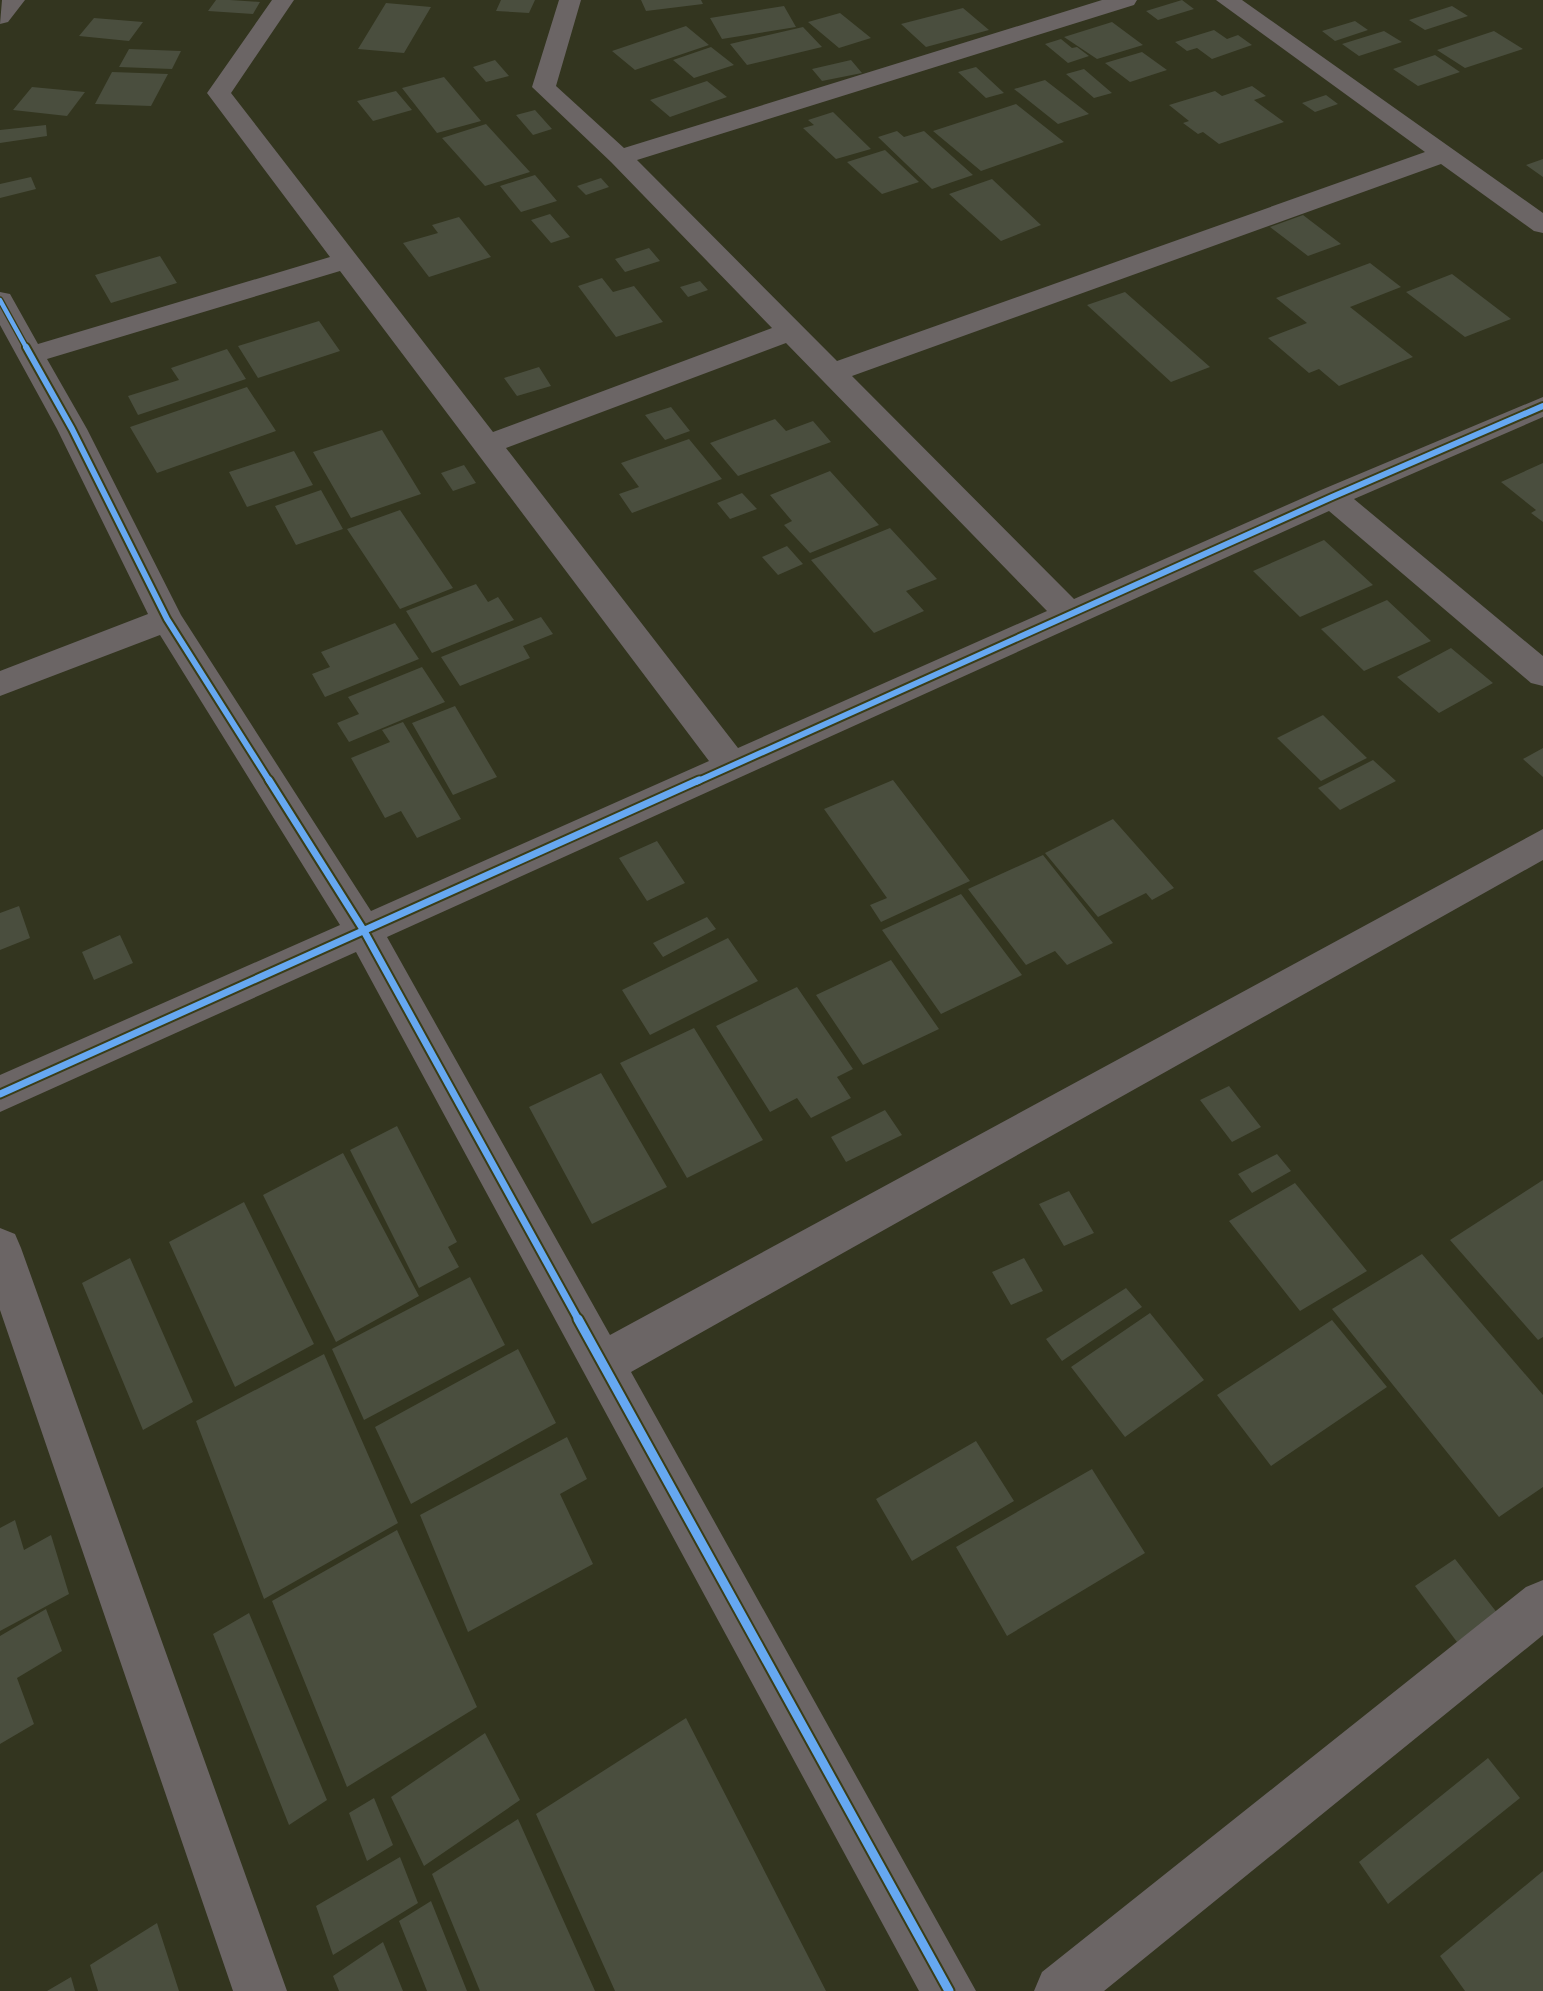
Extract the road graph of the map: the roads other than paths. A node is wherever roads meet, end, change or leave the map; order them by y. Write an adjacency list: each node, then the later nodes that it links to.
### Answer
1 (15, 0): 6 (street)
2 (283, 0): 10 (street)
3 (570, 0): 8 (street)
4 (1126, 0): 8 (street)
5 (1227, 0): 7 (street)
6 (0, 17)
7 (1444, 153): 9 (street); 14 (street)
8 (620, 157): 12 (street)
9 (1543, 225)
10 (347, 260): 13 (street); 16 (street)
11 (0, 300): 13 (street)
12 (791, 331): 14 (street); 16 (street)
13 (31, 355): 19 (street)
14 (833, 373): 18 (street)
15 (1543, 407): 17 (street)
16 (489, 444): 22 (street)
17 (1332, 497): 18 (street); 20 (street)
18 (1069, 614): 22 (street)
19 (167, 619): 21 (street); 24 (street)
20 (1543, 674)
21 (0, 684)
22 (732, 766): 24 (street)
23 (1543, 843): 27 (street)
24 (364, 931): 25 (street); 27 (street)
25 (0, 1094)
26 (0, 1248): 29 (street)
27 (605, 1362): 30 (street)
28 (1543, 1604): 31 (street)
29 (260, 1991)
30 (949, 1991)
31 (1061, 1991)

